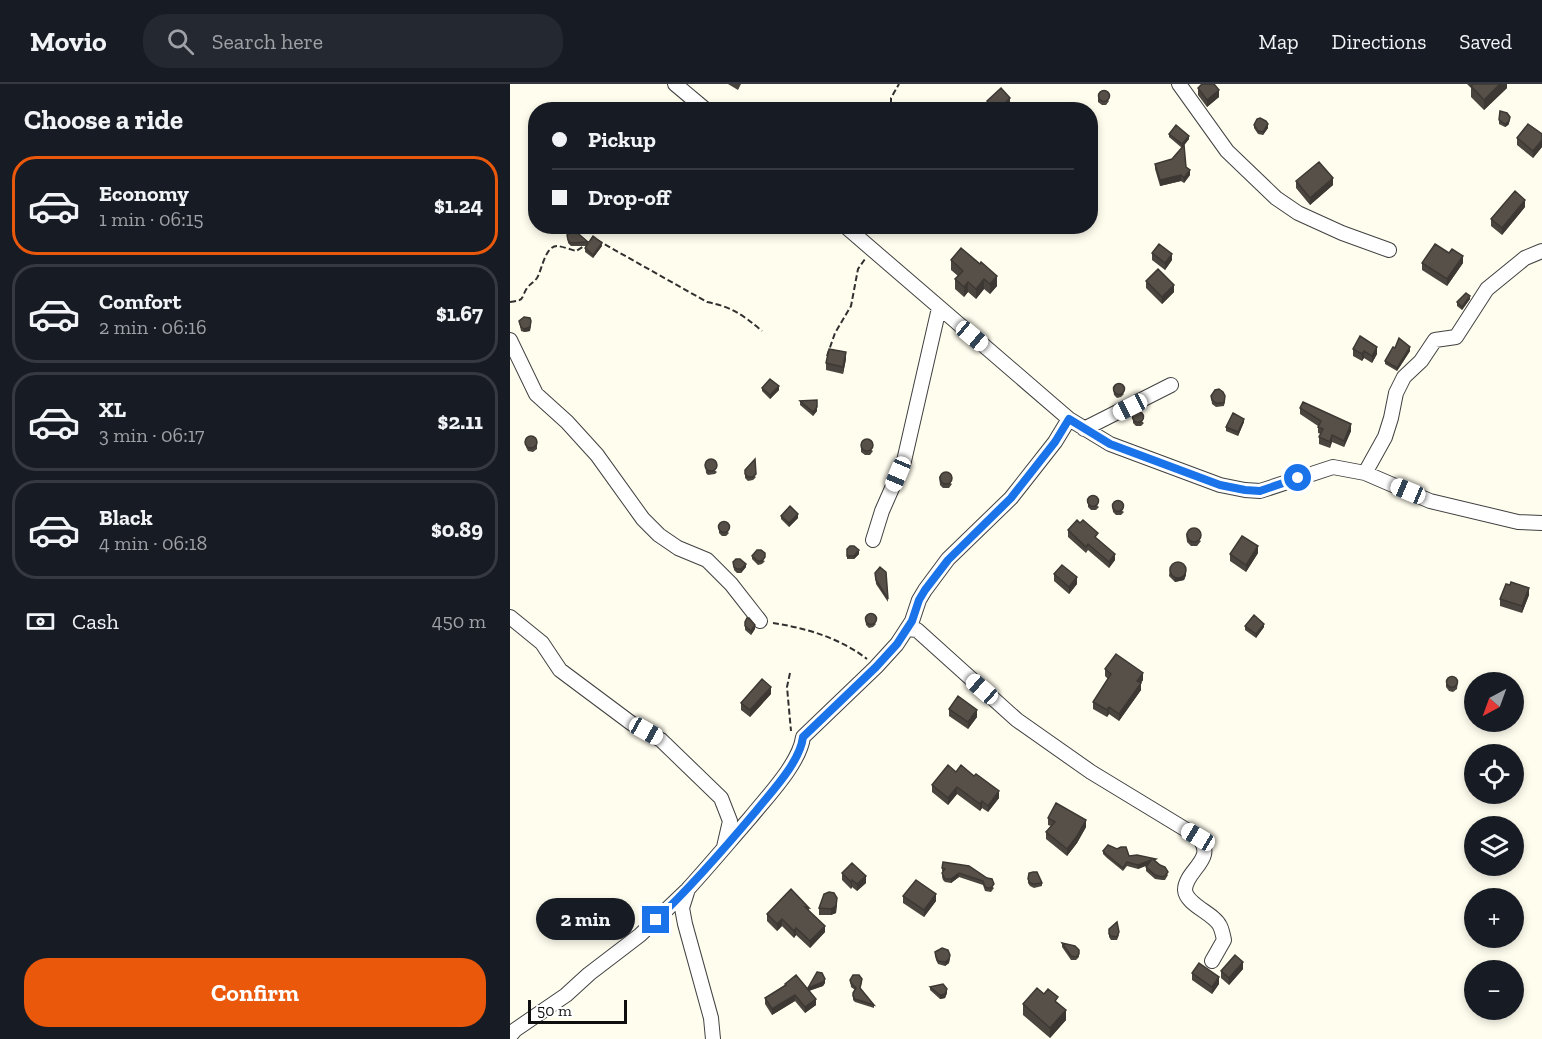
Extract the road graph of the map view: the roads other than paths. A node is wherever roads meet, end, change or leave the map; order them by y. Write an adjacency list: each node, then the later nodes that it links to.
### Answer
1 (675, 84): 3 (street)
2 (1179, 84): 5 (street)
3 (696, 102)
4 (854, 234): 7 (street)
5 (1389, 250)
6 (1542, 252): 12 (street)
7 (939, 308): 10 (street); 14 (street)
8 (510, 340): 16 (street)
9 (1171, 385): 11 (street)
10 (1069, 419): 11 (street); 17 (street)
11 (1084, 429): 12 (street)
12 (1365, 473): 13 (street)
13 (1542, 523)
14 (873, 540)
15 (510, 617): 18 (street)
16 (760, 621)
17 (907, 629): 18 (street); 20 (street)
18 (724, 849): 19 (street)
19 (688, 889): 21 (street); 22 (street)
20 (1212, 961)
21 (510, 1036)
22 (713, 1039)

